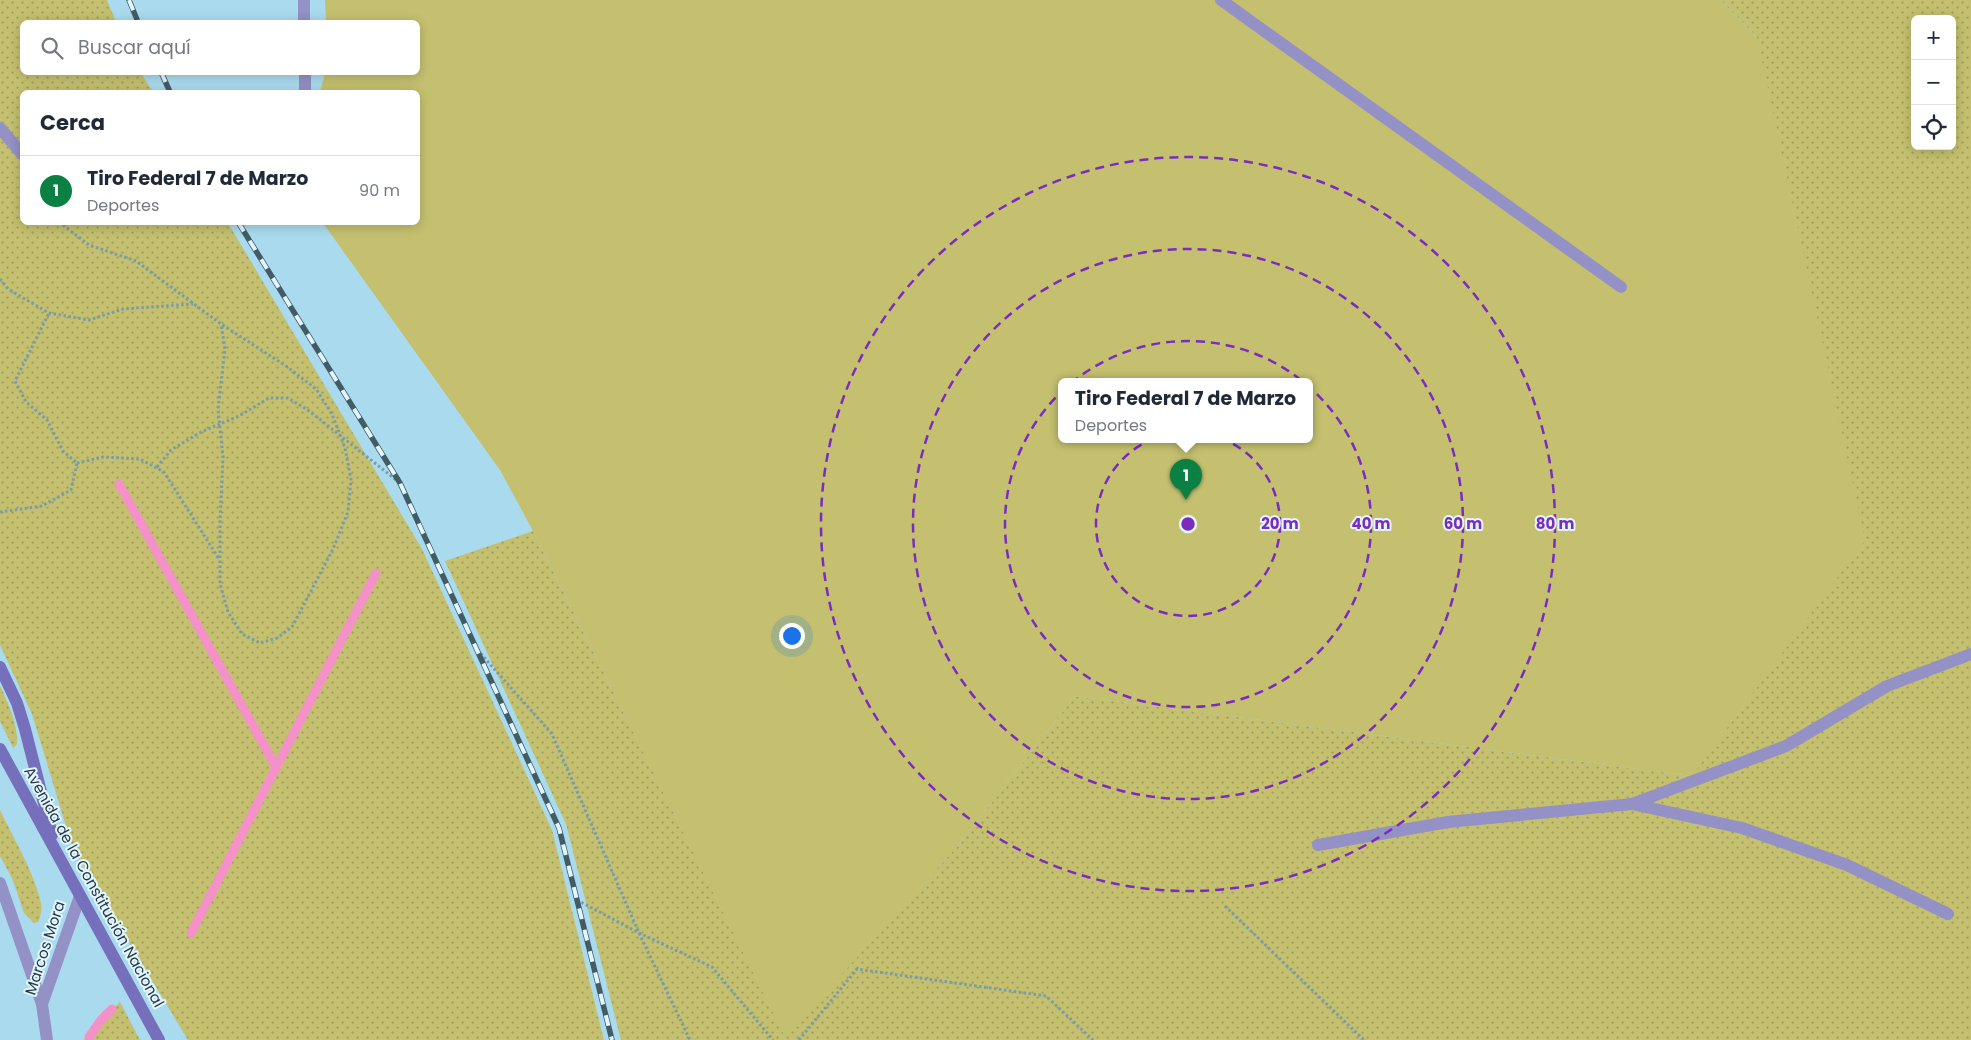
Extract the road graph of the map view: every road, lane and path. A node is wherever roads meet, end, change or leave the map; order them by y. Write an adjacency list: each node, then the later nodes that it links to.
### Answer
1 (304, 0): 3 (street)
2 (1221, 0): 10 (street)
3 (304, 20)
4 (305, 75): 5 (street)
5 (306, 90)
6 (0, 128): 7 (street)
7 (20, 152)
8 (63, 225): 11 (path)
9 (0, 279): 12 (path)
10 (1621, 287)
11 (194, 304): 12 (path); 13 (path)
12 (49, 313): 16 (path)
13 (221, 324): 14 (path); 15 (path)
14 (219, 423): 15 (path); 17 (path); 20 (path)
15 (341, 437): 18 (path); 20 (path)
16 (77, 463): 17 (path); 19 (path)
17 (156, 468): 20 (path)
18 (400, 483)
19 (0, 512)
20 (220, 560)
21 (474, 646): 33 (path)
22 (1971, 654): 25 (street)
23 (0, 667): 27 (main road)
24 (0, 749): 27 (main road, Avenida de la Constitución Nacional)
25 (1632, 804): 26 (street); 32 (street)
26 (1318, 845)
27 (56, 852): 29 (main road, Avenida de la Constitución Nacional)
28 (0, 883): 34 (street)
29 (80, 896): 34 (street, Marcos Mora); 36 (main road, Avenida de la Constitución Nacional)
30 (577, 900): 33 (path)
31 (1225, 906): 41 (path)
32 (1948, 914)
33 (639, 933): 37 (path); 38 (path)
34 (42, 1004): 35 (street, Marcos Mora)
35 (47, 1040)
36 (159, 1040)
37 (690, 1040)
38 (773, 1040)
39 (799, 1040): 40 (path)
40 (1093, 1040)
41 (1364, 1040)

